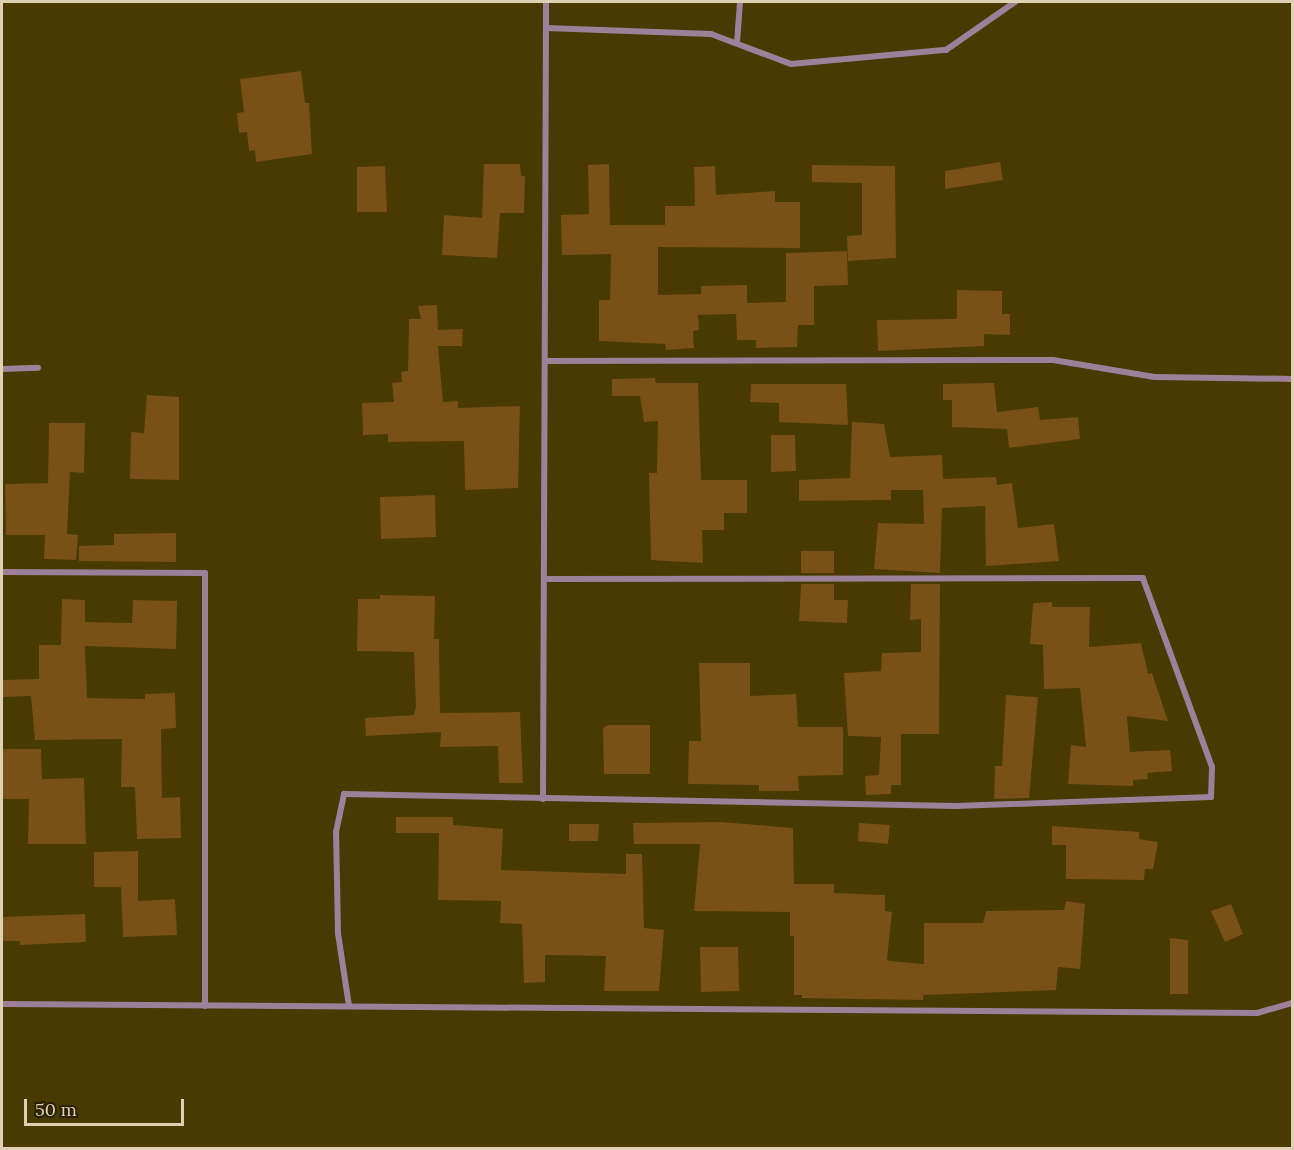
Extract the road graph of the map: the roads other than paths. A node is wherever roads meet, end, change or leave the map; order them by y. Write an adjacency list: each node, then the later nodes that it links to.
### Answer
1 (546, 2): 4 (street)
2 (740, 2): 5 (street)
3 (1016, 2): 5 (street)
4 (546, 28): 5 (street); 6 (street)
5 (737, 43)
6 (545, 362): 9 (street); 11 (street)
7 (38, 368): 8 (street)
8 (2, 369)
9 (1293, 379)
10 (2, 572): 15 (street)
11 (545, 579): 12 (street); 12 (street)
12 (543, 799): 16 (street)
13 (1293, 1002): 16 (street)
14 (2, 1005): 15 (street)
15 (205, 1006): 16 (street)
16 (349, 1006)

